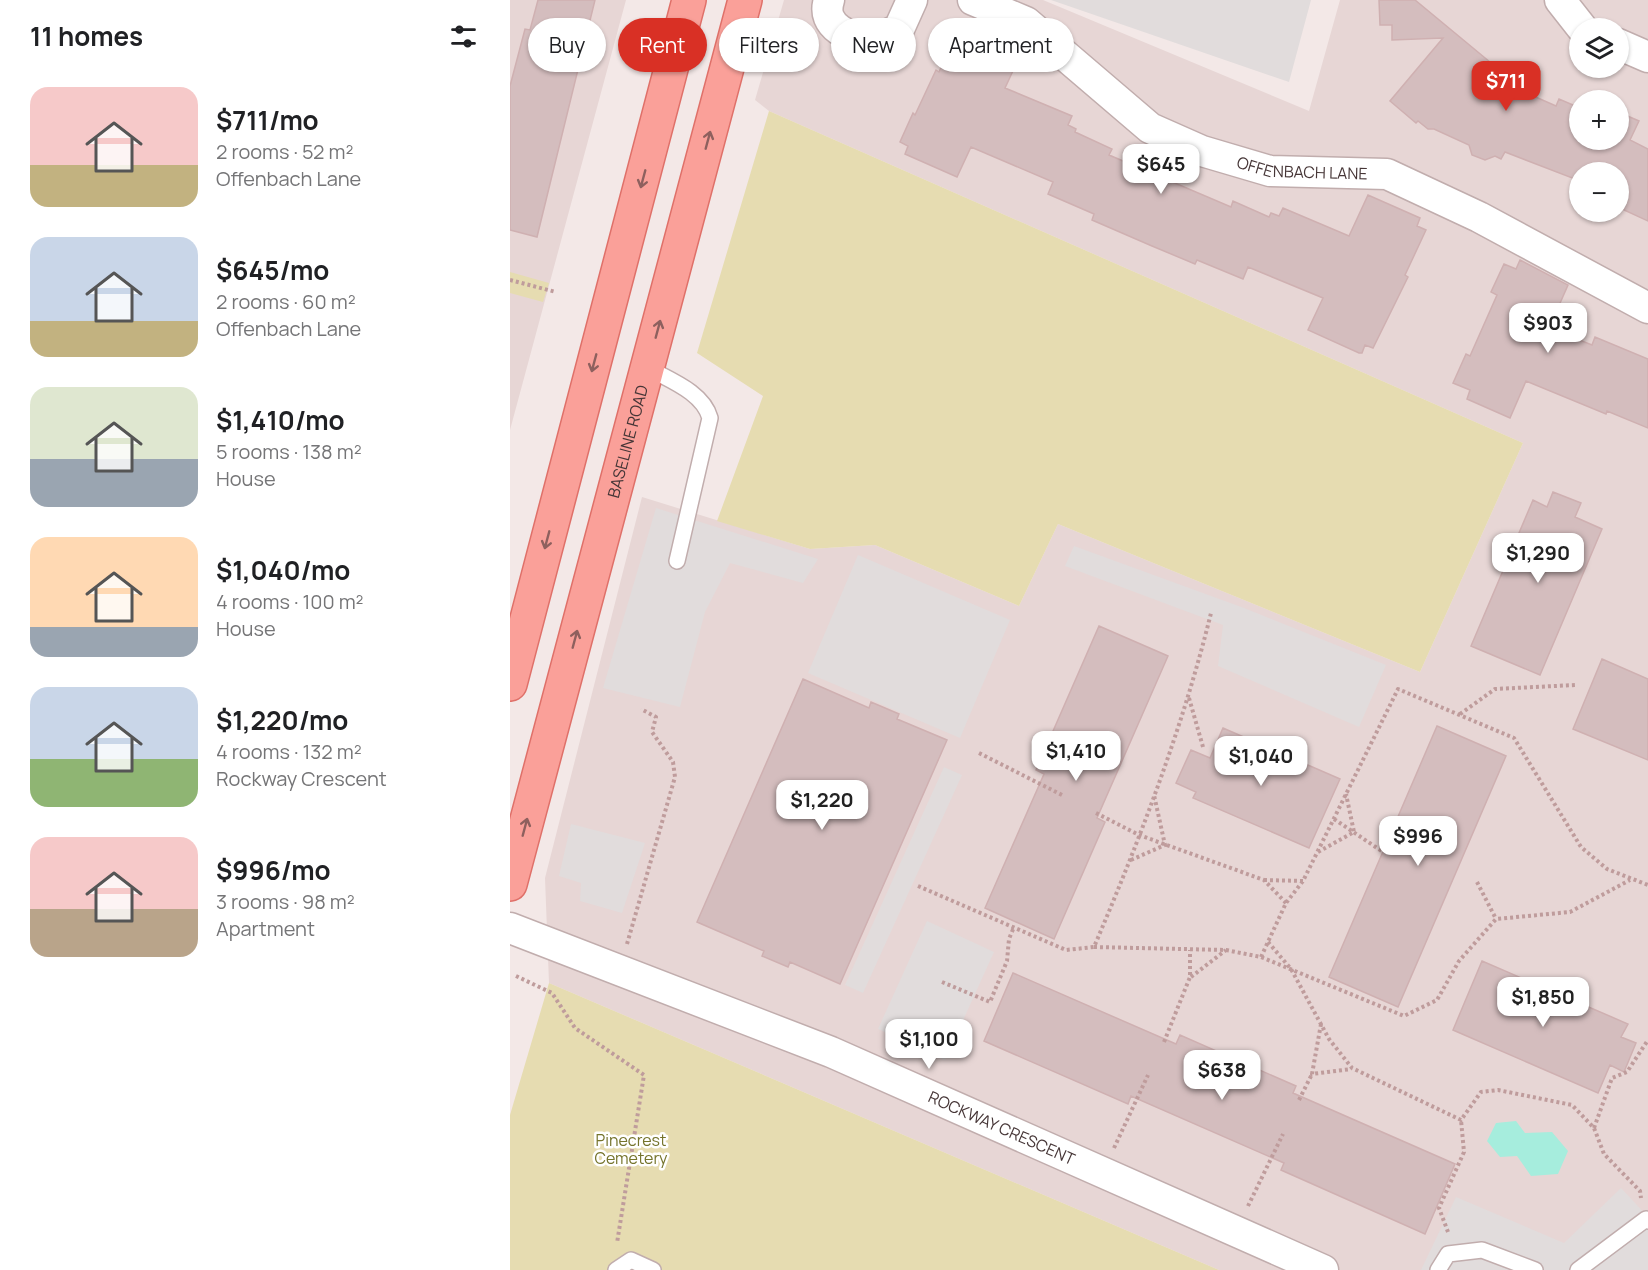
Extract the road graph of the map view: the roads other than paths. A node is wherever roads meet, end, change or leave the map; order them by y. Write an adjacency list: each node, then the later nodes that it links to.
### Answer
1 (689, 0): 13 (main road, one-way to 13)
2 (745, 0): 11 (main road, BASELINE ROAD, one-way to 2)
3 (829, 0): 4 (street)
4 (912, 0)
5 (973, 0): 10 (street, OFFENBACH LANE)
6 (1560, 0): 7 (street)
7 (1574, 18)
8 (1629, 49): 9 (street)
9 (1648, 57)
10 (1648, 308)
11 (648, 368): 12 (lane); 14 (main road, BASELINE ROAD, one-way to 11)
12 (677, 561)
13 (511, 679)
14 (510, 884)
15 (510, 928): 19 (street, ROCKWAY CRESCENT)
16 (1647, 1220): 22 (lane)
17 (616, 1270): 18 (lane)
18 (653, 1270)
19 (1323, 1270)
20 (1438, 1270): 21 (lane)
21 (1535, 1270)
22 (1578, 1270)

